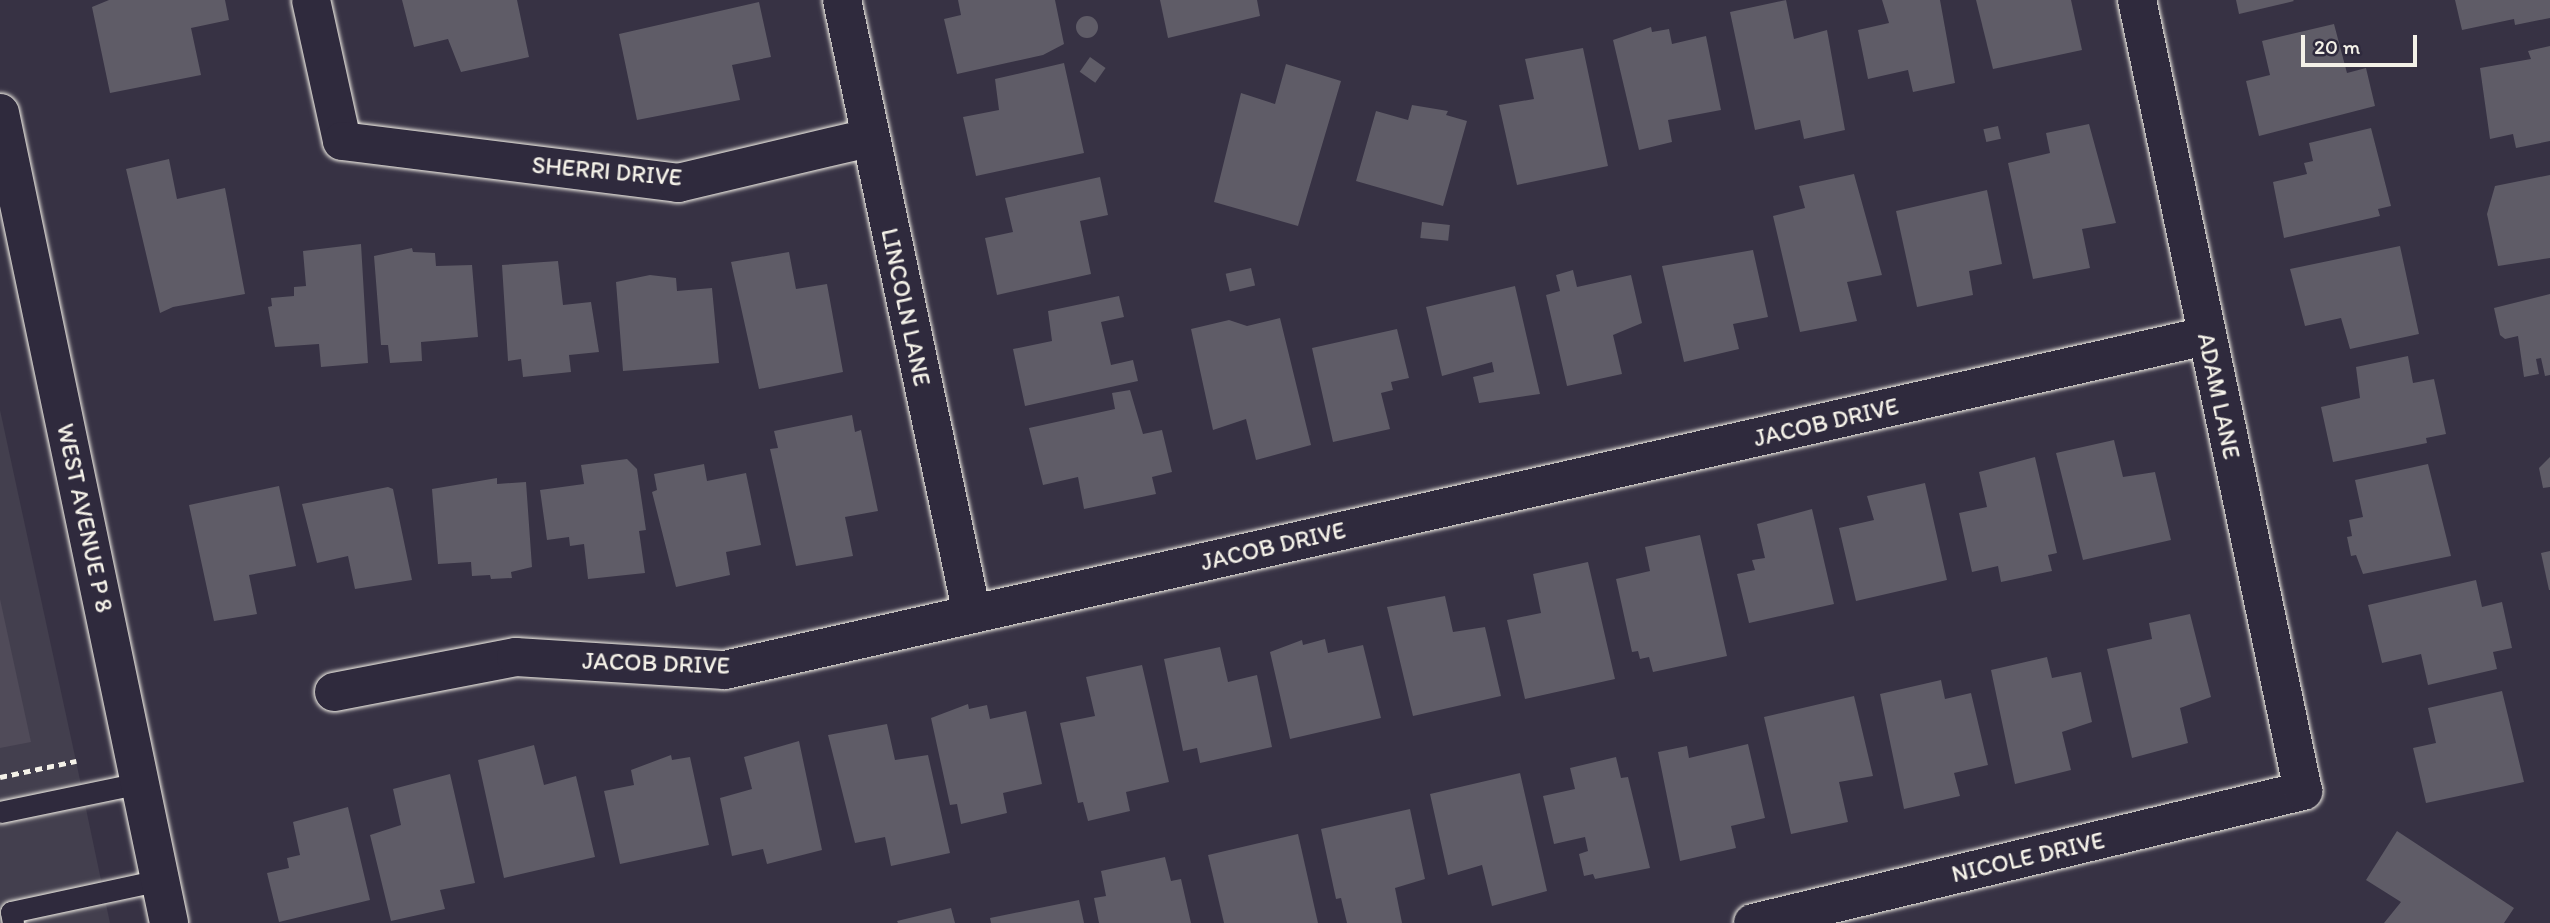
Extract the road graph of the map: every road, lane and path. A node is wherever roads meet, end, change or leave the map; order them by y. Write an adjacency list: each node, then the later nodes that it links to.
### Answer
1 (310, 0): 5 (street, SHERRI DRIVE)
2 (842, 0): 5 (street, LINCOLN LANE)
3 (2137, 0): 6 (street, ADAM LANE)
4 (0, 113): 11 (street, WEST AVENUE P 8)
5 (869, 138): 7 (street, LINCOLN LANE)
6 (2206, 336): 7 (street, JACOB DRIVE); 12 (street, ADAM LANE)
7 (972, 614): 8 (street, JACOB DRIVE)
8 (334, 692)
9 (76, 761): 10 (path)
10 (0, 777)
11 (140, 783): 13 (lane); 14 (street, WEST AVENUE P 8)
12 (2303, 791): 17 (street, NICOLE DRIVE)
13 (0, 812)
14 (160, 880): 15 (lane); 16 (street, WEST AVENUE P 8)
15 (13, 923)
16 (169, 923)
17 (1753, 923)

